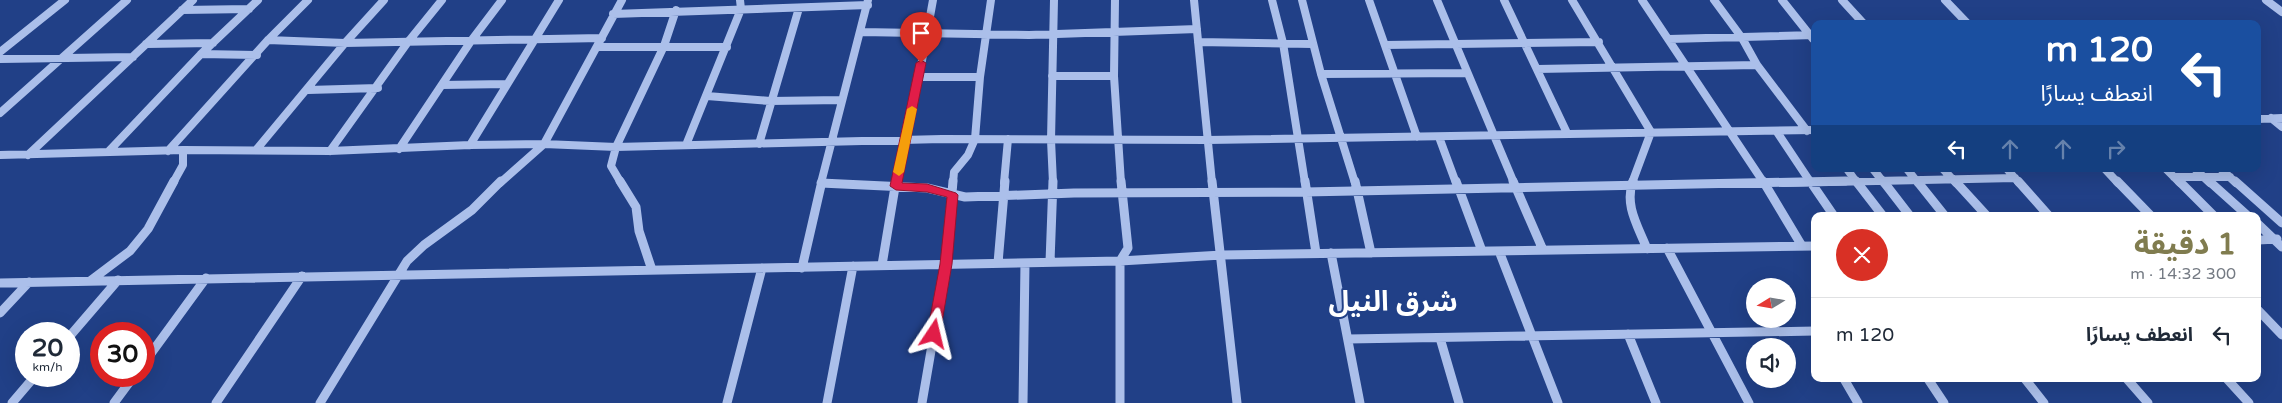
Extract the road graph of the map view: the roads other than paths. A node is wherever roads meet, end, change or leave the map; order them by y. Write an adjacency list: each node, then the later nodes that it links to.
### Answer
1 (64, 0): 67 (street)
2 (127, 0): 71 (street)
3 (193, 0): 33 (street)
4 (258, 0): 30 (street)
5 (308, 0): 50 (street)
6 (384, 0): 60 (street)
7 (442, 0): 53 (street)
8 (502, 0): 52 (street)
9 (559, 0): 51 (street)
10 (622, 0): 36 (street)
11 (740, 0): 32 (street)
12 (933, 0): 44 (street)
13 (991, 0): 42 (street)
14 (1054, 0): 43 (street)
15 (1114, 0): 41 (street)
16 (1194, 0): 39 (street)
17 (1272, 0): 61 (street)
18 (1302, 0): 62 (street)
19 (1370, 0): 63 (street)
20 (1437, 0): 58 (street)
21 (1504, 0): 55 (street)
22 (1572, 0): 56 (street)
23 (1642, 0): 49 (street)
24 (1714, 0): 48 (street)
25 (1782, 0): 45 (street)
26 (1842, 0): 37 (street)
27 (1945, 0): 38 (street)
28 (2266, 0): 35 (street)
29 (868, 2): 31 (street); 40 (street)
30 (249, 8): 33 (street); 57 (street)
31 (799, 8): 32 (street); 90 (street)
32 (741, 9): 34 (street); 66 (street)
33 (182, 10): 59 (street)
34 (676, 10): 36 (street); 64 (street)
35 (2282, 12)
36 (613, 14): 47 (street)
37 (1860, 20)
38 (1964, 20)
39 (1197, 29): 41 (street); 54 (street)
40 (860, 32): 44 (street); 89 (street)
41 (1115, 33): 43 (street); 81 (street)
42 (986, 34): 43 (street); 44 (street); 83 (street)
43 (1053, 34): 80 (street)
44 (926, 35): 82 (street)
45 (1811, 35)
46 (1811, 37): 48 (street)
47 (602, 38): 51 (street); 65 (street)
48 (1742, 38): 49 (street); 73 (street)
49 (1669, 39): 74 (street)
50 (268, 40): 60 (street); 69 (street)
51 (535, 40): 52 (street); 84 (street)
52 (470, 41): 53 (street); 85 (street)
53 (408, 42): 60 (street); 86 (street)
54 (1198, 42): 61 (street); 110 (street)
55 (1525, 42): 56 (street); 58 (street); 76 (street)
56 (1599, 42): 75 (street)
57 (213, 43): 59 (street); 68 (street)
58 (1454, 43): 63 (street); 77 (street)
59 (146, 44): 70 (street)
60 (345, 44): 87 (street)
61 (1283, 44): 62 (street); 105 (street)
62 (1312, 44): 78 (street)
63 (1385, 45): 79 (street)
64 (664, 46): 65 (street); 66 (street); 117 (street)
65 (597, 47): 113 (street)
66 (727, 47): 88 (street)
67 (0, 52)
68 (201, 54): 69 (street); 123 (street)
69 (257, 54): 121 (street)
70 (133, 57): 71 (street); 125 (street)
71 (62, 58): 72 (street); 91 (street)
72 (0, 59)
73 (1757, 65): 74 (street); 96 (street)
74 (1686, 67): 75 (street); 98 (street)
75 (1613, 68): 76 (street); 97 (street)
76 (1538, 69): 100 (street)
77 (1466, 73): 79 (street); 101 (street)
78 (1321, 74): 79 (street); 102 (street)
79 (1394, 74): 103 (street)
80 (1052, 76): 81 (street); 108 (street)
81 (1114, 76): 109 (street)
82 (919, 77): 83 (street); 112 (street)
83 (980, 77): 106 (street)
84 (507, 84): 85 (street); 115 (street)
85 (442, 85): 118 (street)
86 (378, 88): 87 (street); 122 (street)
87 (308, 90): 120 (street)
88 (707, 96): 90 (street); 116 (street)
89 (842, 100): 90 (street); 111 (street)
90 (770, 101): 114 (street)
91 (0, 113)
92 (2261, 118): 93 (street)
93 (2271, 118): 94 (street); 95 (street)
94 (2282, 118)
95 (2282, 127)
96 (1811, 130): 99 (street)
97 (1651, 132): 98 (street); 100 (street); 146 (street)
98 (1729, 132): 99 (street); 144 (street)
99 (1777, 132): 141 (street)
100 (1567, 133): 101 (street)
101 (1494, 136): 104 (street); 148 (street)
102 (1340, 137): 103 (street); 105 (street); 150 (street)
103 (1417, 137): 104 (street)
104 (1439, 137): 149 (street)
105 (1299, 138): 110 (street); 152 (street)
106 (975, 139): 107 (street); 112 (street); 155 (street)
107 (1008, 139): 108 (street); 156 (street)
108 (1051, 140): 109 (street); 154 (street)
109 (1117, 140): 110 (street); 153 (street)
110 (1207, 140): 151 (street)
111 (831, 142): 112 (street); 114 (street); 145 (street)
112 (905, 142): 147 (street)
113 (544, 144): 115 (street); 117 (street); 192 (street)
114 (759, 144): 116 (street)
115 (470, 145): 118 (street)
116 (686, 145): 117 (street)
117 (616, 147): 191 (street)
118 (399, 149): 122 (street)
119 (183, 150): 120 (street); 121 (street); 196 (street)
120 (256, 150): 122 (street)
121 (168, 151): 123 (street)
122 (330, 151)
123 (108, 152): 125 (street)
124 (0, 155): 125 (street)
125 (28, 155)
126 (1850, 172): 142 (street)
127 (1875, 172): 143 (street)
128 (1909, 172): 140 (street)
129 (1945, 172): 139 (street)
130 (2010, 172): 138 (street)
131 (2108, 172): 163 (street)
132 (2169, 172): 135 (street)
133 (2198, 172): 136 (street)
134 (2224, 172): 137 (street)
135 (2174, 177): 136 (street); 164 (street)
136 (2204, 177): 137 (street); 165 (street)
137 (2230, 177): 166 (street)
138 (2015, 178): 139 (street); 162 (street)
139 (1952, 180): 140 (street); 161 (street)
140 (1916, 181): 143 (street); 160 (street)
141 (1812, 182): 142 (street); 144 (street); 157 (street)
142 (1858, 182): 143 (street); 158 (street)
143 (1883, 182): 159 (street)
144 (1764, 183): 146 (street); 170 (street)
145 (822, 184): 147 (street); 190 (street)
146 (1632, 184): 148 (street); 174 (street)
147 (896, 186): 155 (street); 188 (street)
148 (1517, 187): 149 (street); 175 (street)
149 (1458, 188): 150 (street); 176 (street)
150 (1358, 191): 152 (street); 179 (street)
151 (1214, 192): 152 (street); 153 (street); 181 (street)
152 (1305, 192): 180 (street)
153 (1123, 193): 154 (street); 182 (street)
154 (1053, 194): 156 (street); 183 (street)
155 (952, 195): 156 (street); 186 (street)
156 (1005, 195): 184 (street)
157 (1831, 212)
158 (1880, 212)
159 (1907, 212)
160 (1942, 212)
161 (1983, 212)
162 (2045, 212)
163 (2147, 212)
164 (2210, 212)
165 (2243, 212)
166 (2282, 223)
167 (2261, 226): 168 (street)
168 (2278, 239): 169 (street); 172 (street)
169 (2261, 240)
170 (1802, 246): 171 (street); 173 (street)
171 (1811, 246)
172 (2282, 247)
173 (1667, 248): 174 (street); 205 (street)
174 (1647, 249): 175 (street)
175 (1543, 250): 177 (street)
176 (1482, 251): 177 (street); 179 (street)
177 (1499, 251): 208 (street)
178 (1331, 253): 179 (street); 180 (street); 210 (street)
179 (1371, 253)
180 (1316, 254): 181 (street)
181 (1222, 255): 182 (street); 228 (street)
182 (1120, 261): 183 (street); 227 (street)
183 (1050, 262): 185 (street)
184 (998, 263): 185 (street); 186 (street)
185 (1025, 263): 226 (street)
186 (946, 264): 188 (street); 225 (street)
187 (853, 266): 188 (street); 190 (street); 224 (street)
188 (882, 266)
189 (762, 268): 190 (street); 191 (street); 223 (street)
190 (802, 268)
191 (652, 270): 192 (street)
192 (399, 274): 193 (street); 222 (street)
193 (302, 276): 194 (street); 221 (street)
194 (206, 278): 195 (street); 211 (street)
195 (118, 280): 196 (street); 201 (street)
196 (90, 281): 197 (street)
197 (29, 282): 198 (street); 199 (street)
198 (0, 283)
199 (0, 313)
200 (2261, 313): 203 (street)
201 (80, 324)
202 (2261, 324): 203 (street)
203 (2271, 324): 207 (street)
204 (1811, 331): 205 (street)
205 (1710, 332): 206 (street); 233 (street)
206 (1628, 334): 208 (street); 232 (street)
207 (2282, 335)
208 (1534, 337): 209 (street); 231 (street)
209 (1440, 338): 210 (street); 230 (street)
210 (1348, 339): 229 (street)
211 (155, 348)
212 (1846, 382): 234 (street)
213 (1930, 382): 235 (street)
214 (2027, 382): 236 (street)
215 (2130, 382): 237 (street)
216 (2229, 382): 238 (street)
217 (26, 387): 219 (street)
218 (126, 387): 220 (street)
219 (12, 403)
220 (114, 403)
221 (216, 403)
222 (320, 403)
223 (726, 403)
224 (827, 403)
225 (922, 403)
226 (1023, 403)
227 (1120, 403)
228 (1238, 403)
229 (1360, 403)
230 (1459, 403)
231 (1558, 403)
232 (1656, 403)
233 (1749, 403)
234 (1858, 403)
235 (1944, 403)
236 (2044, 403)
237 (2148, 403)
238 (2249, 403)

